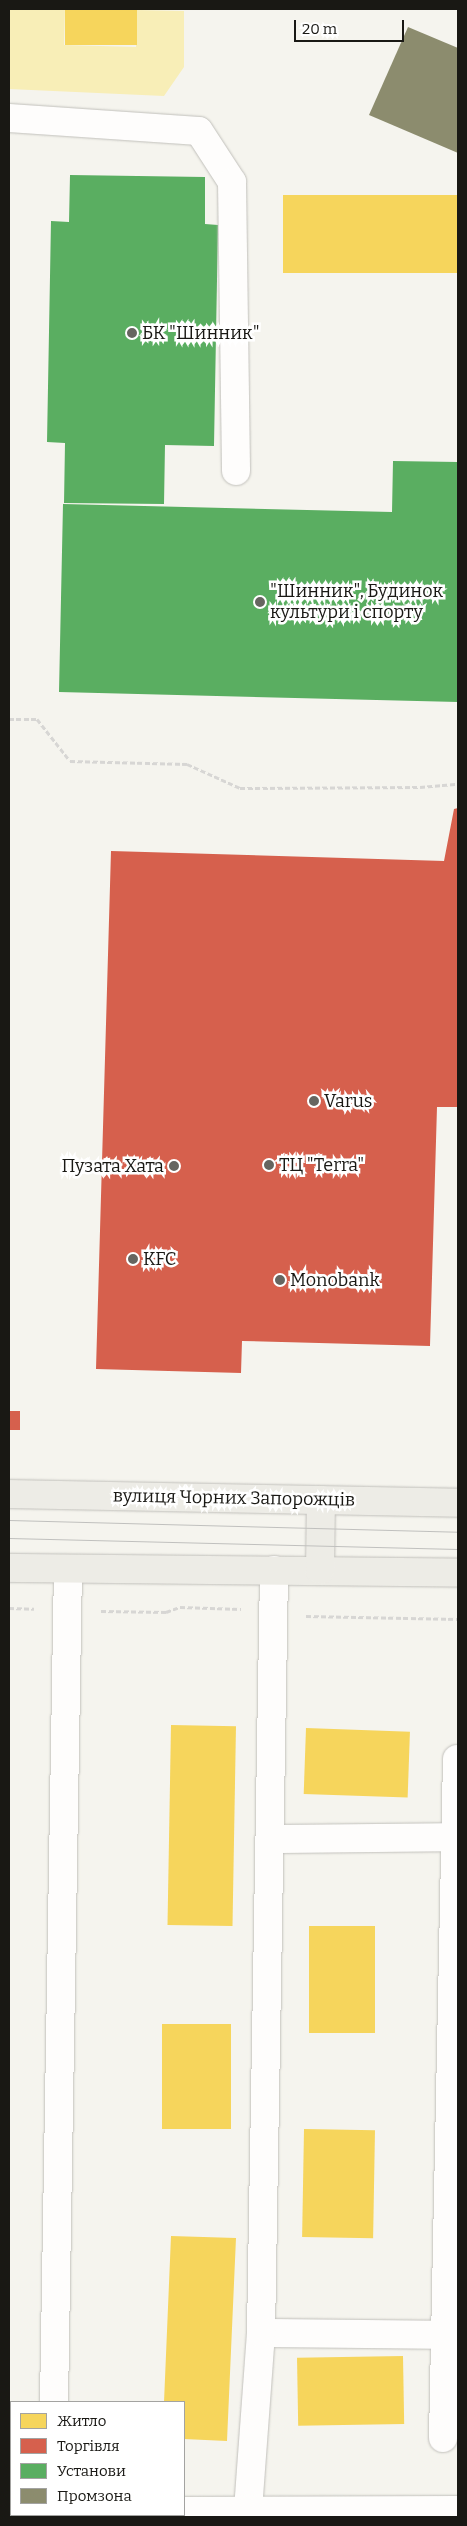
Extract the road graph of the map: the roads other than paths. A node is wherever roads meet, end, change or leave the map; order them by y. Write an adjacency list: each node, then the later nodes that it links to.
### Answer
1 (9, 118): 2 (street)
2 (236, 471)
3 (9, 1494): 4 (main road, вулиця Чорних Запорожців)
4 (321, 1500): 5 (main road, вулиця Чорних Запорожців); 9 (main road)
5 (458, 1503)
6 (9, 1568): 7 (main road)
7 (68, 1569): 8 (main road); 16 (street)
8 (274, 1570): 9 (main road); 13 (street)
9 (320, 1570): 10 (main road)
10 (458, 1572)
11 (457, 1759): 12 (street)
12 (456, 1837): 13 (street); 15 (street)
13 (271, 1839): 14 (street)
14 (261, 2333): 15 (street); 18 (street)
15 (445, 2335): 17 (street)
16 (54, 2401)
17 (443, 2438)
18 (248, 2510): 19 (street); 20 (street)
19 (458, 2510)
20 (185, 2511)

